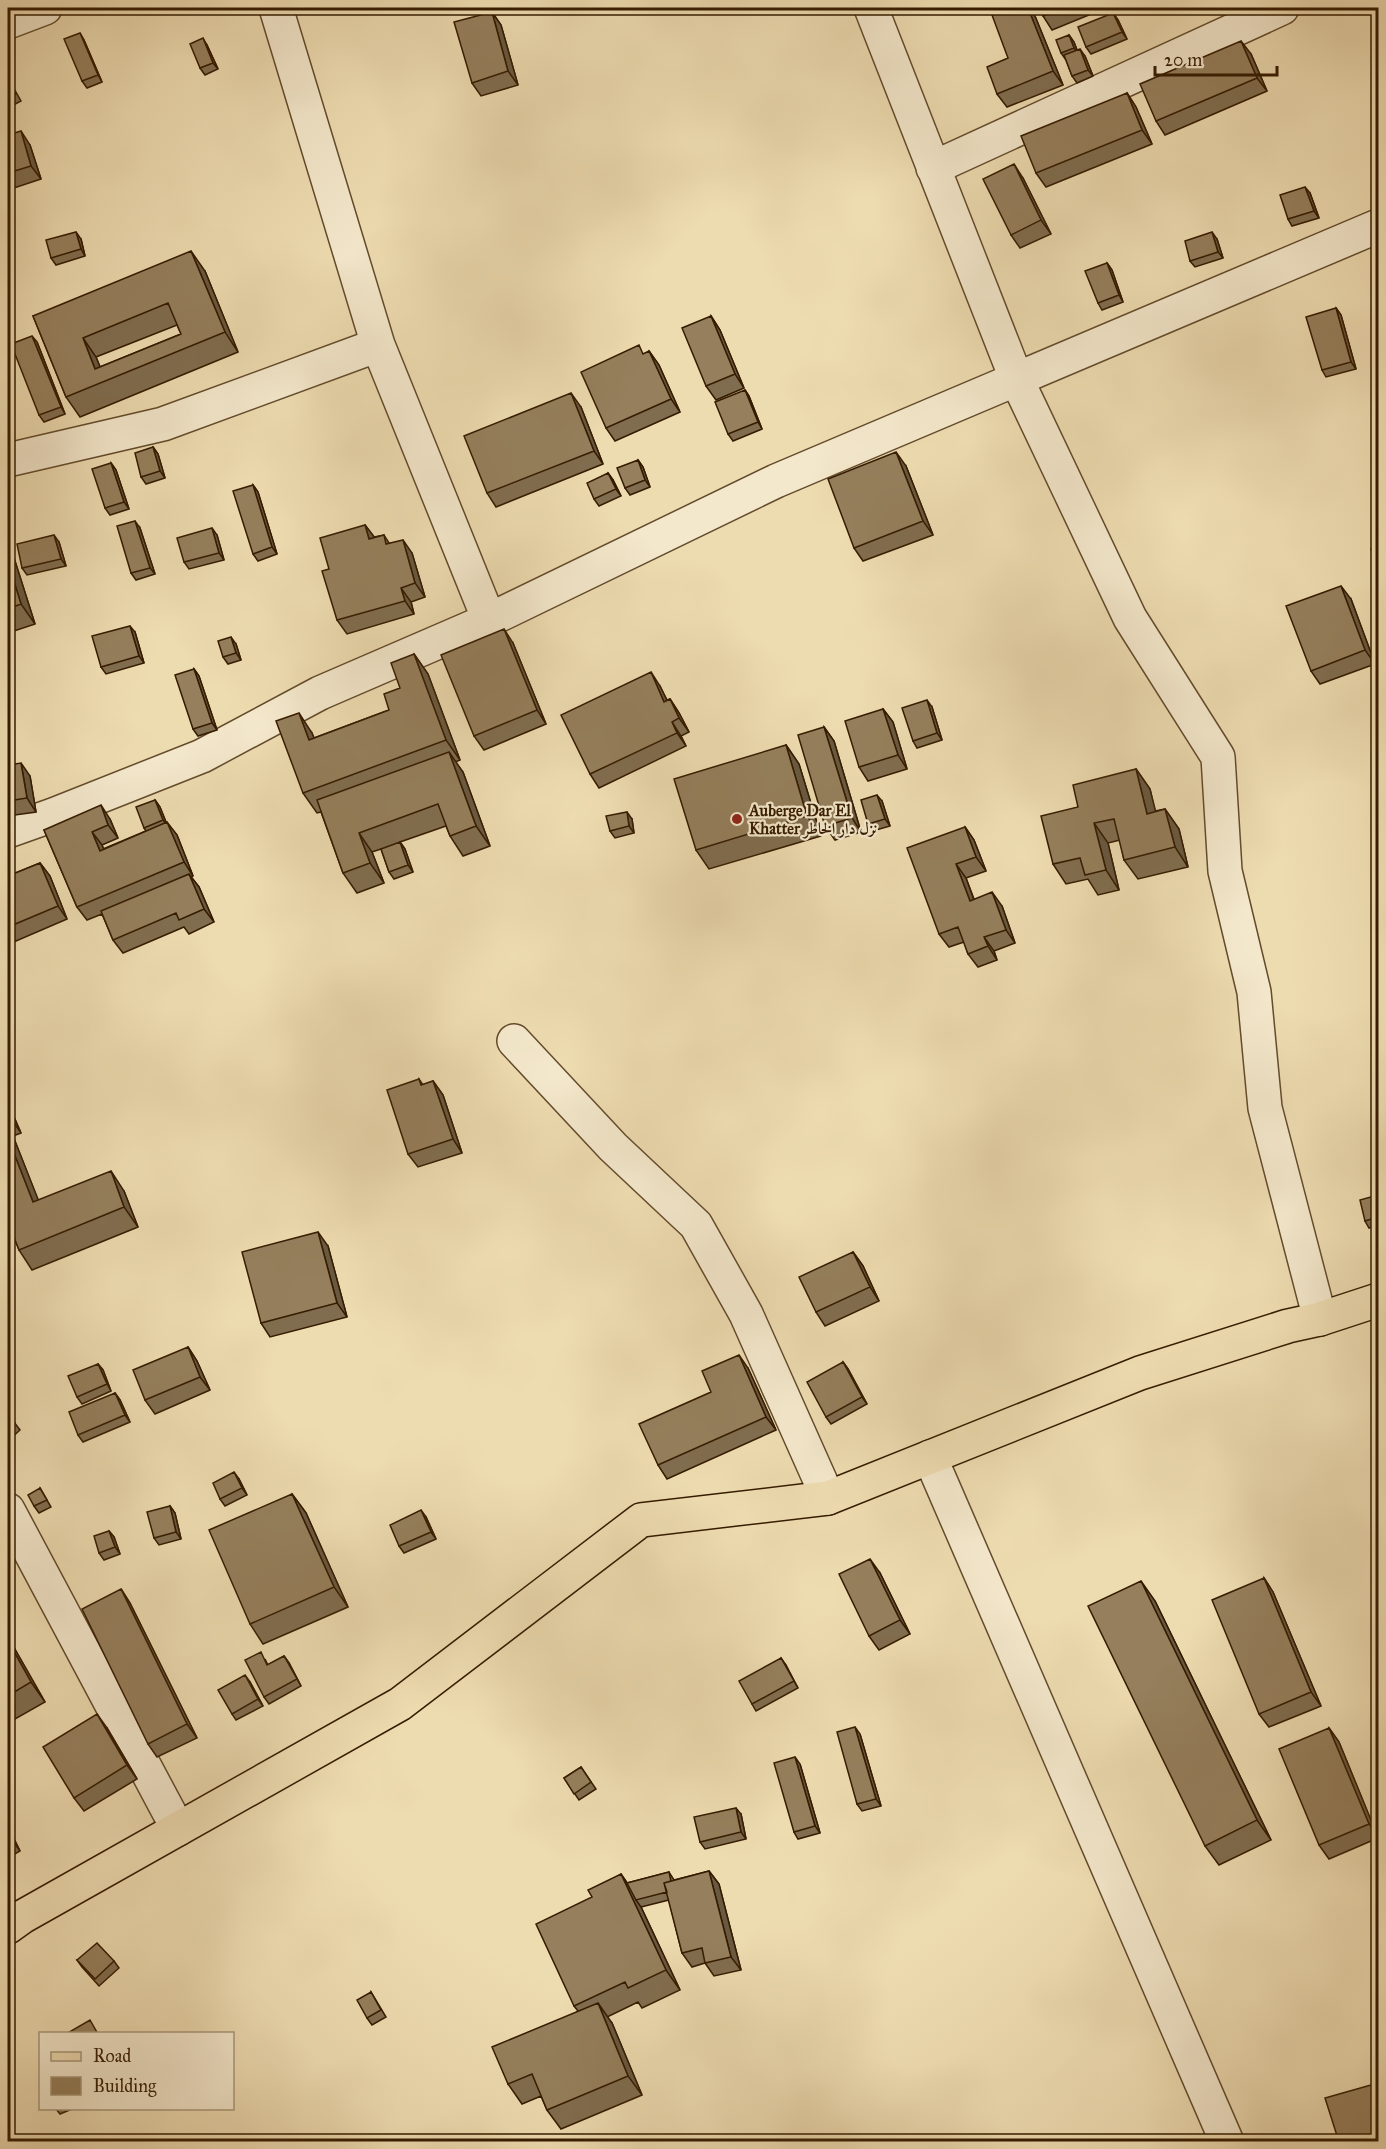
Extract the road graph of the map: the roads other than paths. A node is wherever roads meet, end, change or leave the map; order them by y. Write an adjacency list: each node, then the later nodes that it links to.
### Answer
1 (45, 8): 5 (street)
2 (276, 8): 8 (street)
3 (871, 8): 6 (street)
4 (1282, 8): 6 (street)
5 (8, 22)
6 (933, 168): 9 (street)
7 (1378, 226): 9 (street)
8 (378, 345): 10 (street); 11 (street)
9 (1016, 378): 11 (street); 15 (street)
10 (8, 460)
11 (489, 620): 12 (street)
12 (8, 831)
13 (514, 1041): 17 (street)
14 (1378, 1300): 15 (main road)
15 (1320, 1319): 16 (main road)
16 (930, 1457): 17 (main road); 21 (street)
17 (828, 1498): 19 (main road)
18 (8, 1510): 19 (street)
19 (178, 1829): 20 (main road)
20 (8, 1927)
21 (1227, 2142)

